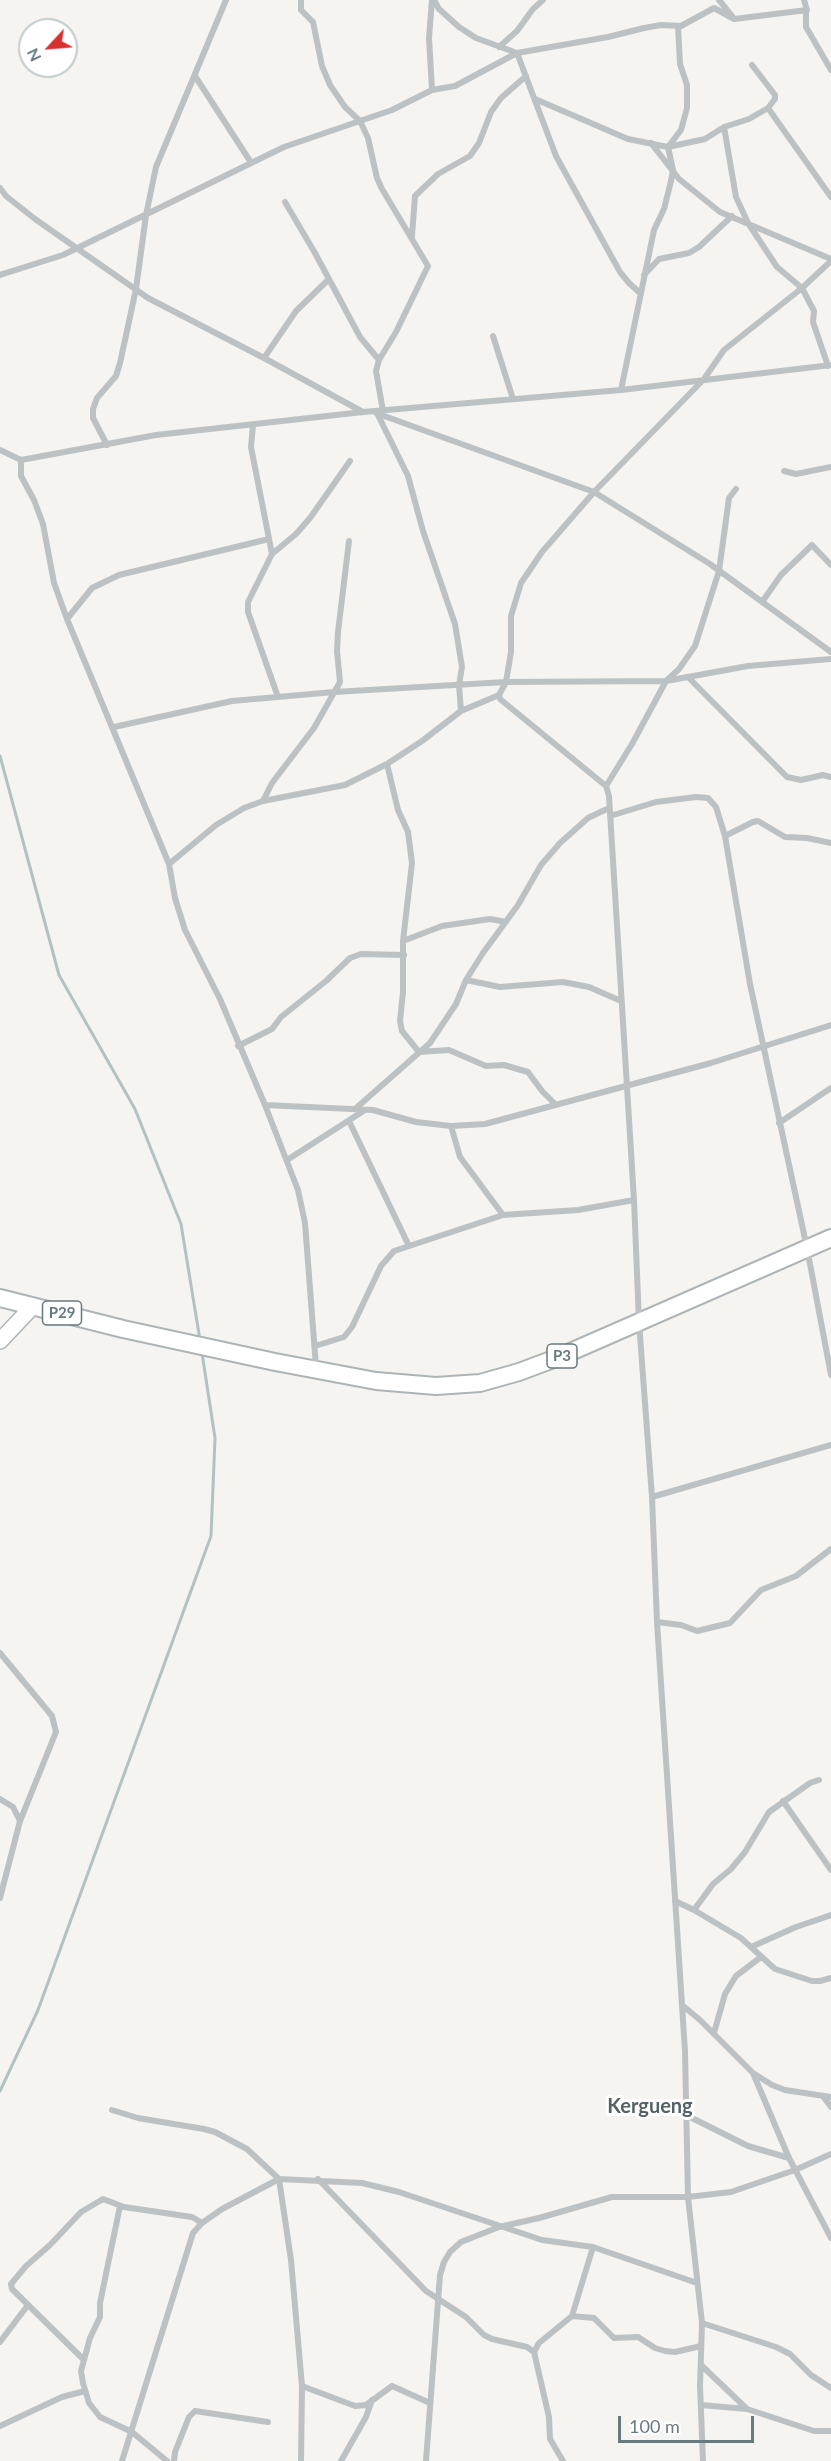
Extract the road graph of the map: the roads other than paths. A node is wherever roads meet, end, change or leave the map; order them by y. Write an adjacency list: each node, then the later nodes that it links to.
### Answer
1 (226, 0): 14 (street)
2 (301, 0): 19 (street)
3 (433, 0): 10 (street); 16 (street)
4 (543, 0): 10 (street)
5 (719, 0): 8 (street)
6 (802, 0): 7 (street)
7 (807, 10): 8 (street); 13 (street)
8 (734, 18): 9 (street)
9 (678, 27): 11 (street); 22 (street)
10 (499, 47): 11 (street)
11 (517, 53): 15 (street); 16 (street)
12 (752, 65): 18 (street)
13 (831, 70)
14 (195, 76): 23 (street); 28 (street)
15 (526, 76): 17 (street); 31 (street)
16 (432, 90): 19 (street)
17 (535, 99): 21 (street); 39 (street)
18 (768, 108): 20 (street); 26 (street)
19 (360, 121): 23 (street); 31 (street)
20 (724, 127): 22 (street); 30 (street)
21 (650, 143): 22 (street); 24 (street)
22 (668, 147): 24 (street)
23 (250, 161): 28 (street)
24 (673, 170): 29 (street); 35 (street)
25 (0, 188): 32 (street)
26 (831, 197)
27 (285, 202): 36 (street)
28 (146, 214): 32 (street); 38 (street)
29 (732, 216): 30 (street); 35 (street)
30 (747, 223): 33 (street); 37 (street)
31 (412, 237): 42 (street)
32 (77, 246): 34 (street); 38 (street)
33 (831, 260): 37 (street)
34 (0, 275)
35 (643, 276): 39 (street)
36 (328, 280): 41 (street); 42 (street)
37 (802, 288): 43 (street); 44 (street)
38 (136, 289): 41 (street); 50 (street)
39 (640, 293): 45 (street)
40 (493, 336): 46 (street)
41 (264, 358): 47 (street)
42 (379, 360): 48 (street)
43 (830, 366): 44 (street)
44 (704, 379): 45 (street); 57 (street)
45 (621, 390): 46 (street)
46 (513, 399): 48 (street)
47 (363, 412): 48 (street); 49 (street)
48 (380, 412): 57 (street); 70 (street)
49 (253, 425): 50 (street); 58 (street)
50 (107, 445): 52 (street)
51 (0, 450): 52 (street)
52 (21, 460): 64 (street)
53 (350, 461): 60 (street)
54 (831, 467): 55 (street)
55 (784, 471)
56 (736, 489): 62 (street)
57 (594, 492): 62 (street); 69 (street)
58 (269, 539): 60 (street); 64 (street)
59 (350, 542): 71 (street)
60 (272, 554): 73 (street)
61 (831, 565): 63 (street)
62 (719, 571): 63 (street); 68 (street)
63 (762, 602): 65 (street)
64 (67, 619): 75 (street)
65 (831, 652)
66 (831, 659): 67 (street)
67 (688, 677): 68 (street); 77 (street)
68 (666, 681): 69 (street); 78 (street)
69 (506, 682): 70 (street); 72 (street)
70 (459, 685): 71 (street); 74 (street)
71 (334, 692): 73 (street); 79 (street)
72 (499, 695): 74 (street); 78 (street)
73 (278, 697): 75 (street)
74 (461, 711): 76 (street)
75 (114, 727): 84 (street)
76 (387, 764): 79 (street); 86 (street)
77 (831, 777)
78 (606, 786): 80 (street)
79 (263, 801): 84 (street)
80 (609, 808): 81 (street); 85 (street)
81 (610, 816): 82 (street); 89 (street)
82 (725, 836): 83 (street); 92 (street)
83 (831, 843)
84 (169, 864): 91 (street)
85 (506, 922): 86 (street); 88 (street)
86 (403, 941): 87 (street)
87 (404, 955): 91 (street); 93 (street)
88 (466, 980): 89 (street); 93 (street)
89 (621, 1001): 94 (street)
90 (831, 1025): 92 (street)
91 (238, 1046): 96 (street)
92 (763, 1047): 94 (street); 101 (street)
93 (419, 1052): 97 (street); 98 (street)
94 (626, 1087): 97 (street); 104 (street)
95 (831, 1088): 101 (street)
96 (265, 1105): 98 (street); 103 (street)
97 (556, 1105): 102 (street)
98 (355, 1109): 99 (street)
99 (365, 1110): 100 (street); 102 (street)
100 (349, 1121): 103 (street); 107 (street)
101 (779, 1123): 108 (street)
102 (451, 1126): 105 (street)
103 (287, 1160): 113 (street)
104 (634, 1200): 105 (street); 111 (street)
105 (503, 1215): 107 (street)
106 (831, 1238): 108 (main road, P3)
107 (409, 1246): 113 (street)
108 (807, 1248): 111 (main road, P3); 116 (street)
109 (0, 1298): 110 (main road, P29)
110 (33, 1306): 112 (street); 114 (main road, P29)
111 (639, 1322): 115 (main road, P3); 118 (street)
112 (0, 1341)
113 (315, 1346): 115 (street)
114 (276, 1362): 115 (main road, P3)
115 (316, 1370)
116 (831, 1375)
117 (831, 1445): 118 (street)
118 (652, 1497): 120 (street)
119 (831, 1549): 120 (street)
120 (657, 1622): 128 (street)
121 (0, 1653): 125 (street)
122 (819, 1780): 124 (street)
123 (0, 1799): 125 (street)
124 (783, 1801): 126 (street); 129 (street)
125 (20, 1821): 127 (street)
126 (831, 1869)
127 (0, 1899)
128 (675, 1901): 129 (street); 134 (street)
129 (694, 1910): 131 (street)
130 (831, 1915): 131 (street)
131 (751, 1947): 132 (street)
132 (761, 1957): 133 (street); 135 (street)
133 (831, 1978)
134 (682, 2005): 135 (street); 141 (street)
135 (714, 2033): 136 (street)
136 (753, 2073): 137 (street); 143 (street)
137 (822, 2096): 138 (street); 139 (street)
138 (831, 2097)
139 (831, 2107)
140 (112, 2110): 145 (street)
141 (686, 2115): 143 (street); 147 (street)
142 (831, 2154): 144 (street)
143 (789, 2158): 144 (street)
144 (795, 2170): 147 (street); 151 (street)
145 (279, 2179): 146 (street); 149 (street); 163 (street)
146 (318, 2179): 150 (street); 154 (street)
147 (688, 2197): 150 (street); 153 (street)
148 (120, 2206): 149 (street); 155 (street); 161 (street)
149 (202, 2223): 174 (street)
150 (499, 2227): 152 (street); 154 (street)
151 (831, 2238)
152 (592, 2247): 153 (street); 156 (street)
153 (697, 2283): 157 (street)
154 (438, 2300): 160 (street); 168 (street)
155 (28, 2305): 158 (street); 161 (street)
156 (572, 2316): 159 (street); 160 (street)
157 (702, 2323): 159 (street); 164 (street)
158 (0, 2343)
159 (701, 2346): 162 (street)
160 (534, 2352): 181 (street)
161 (84, 2360): 165 (street)
162 (701, 2365): 169 (street); 170 (street)
163 (302, 2386): 167 (street); 178 (street)
164 (828, 2386): 166 (street)
165 (85, 2391): 172 (street); 174 (street)
166 (831, 2394)
167 (372, 2400): 168 (street); 179 (street)
168 (430, 2403): 180 (street)
169 (701, 2405): 170 (street); 182 (street)
170 (747, 2409): 173 (street)
171 (268, 2422): 177 (street)
172 (0, 2426)
173 (831, 2431)
174 (132, 2432): 175 (street); 176 (street)
175 (122, 2461)
176 (167, 2461)
177 (174, 2461)
178 (301, 2461)
179 (341, 2461)
180 (426, 2461)
181 (563, 2461)
182 (703, 2461)

